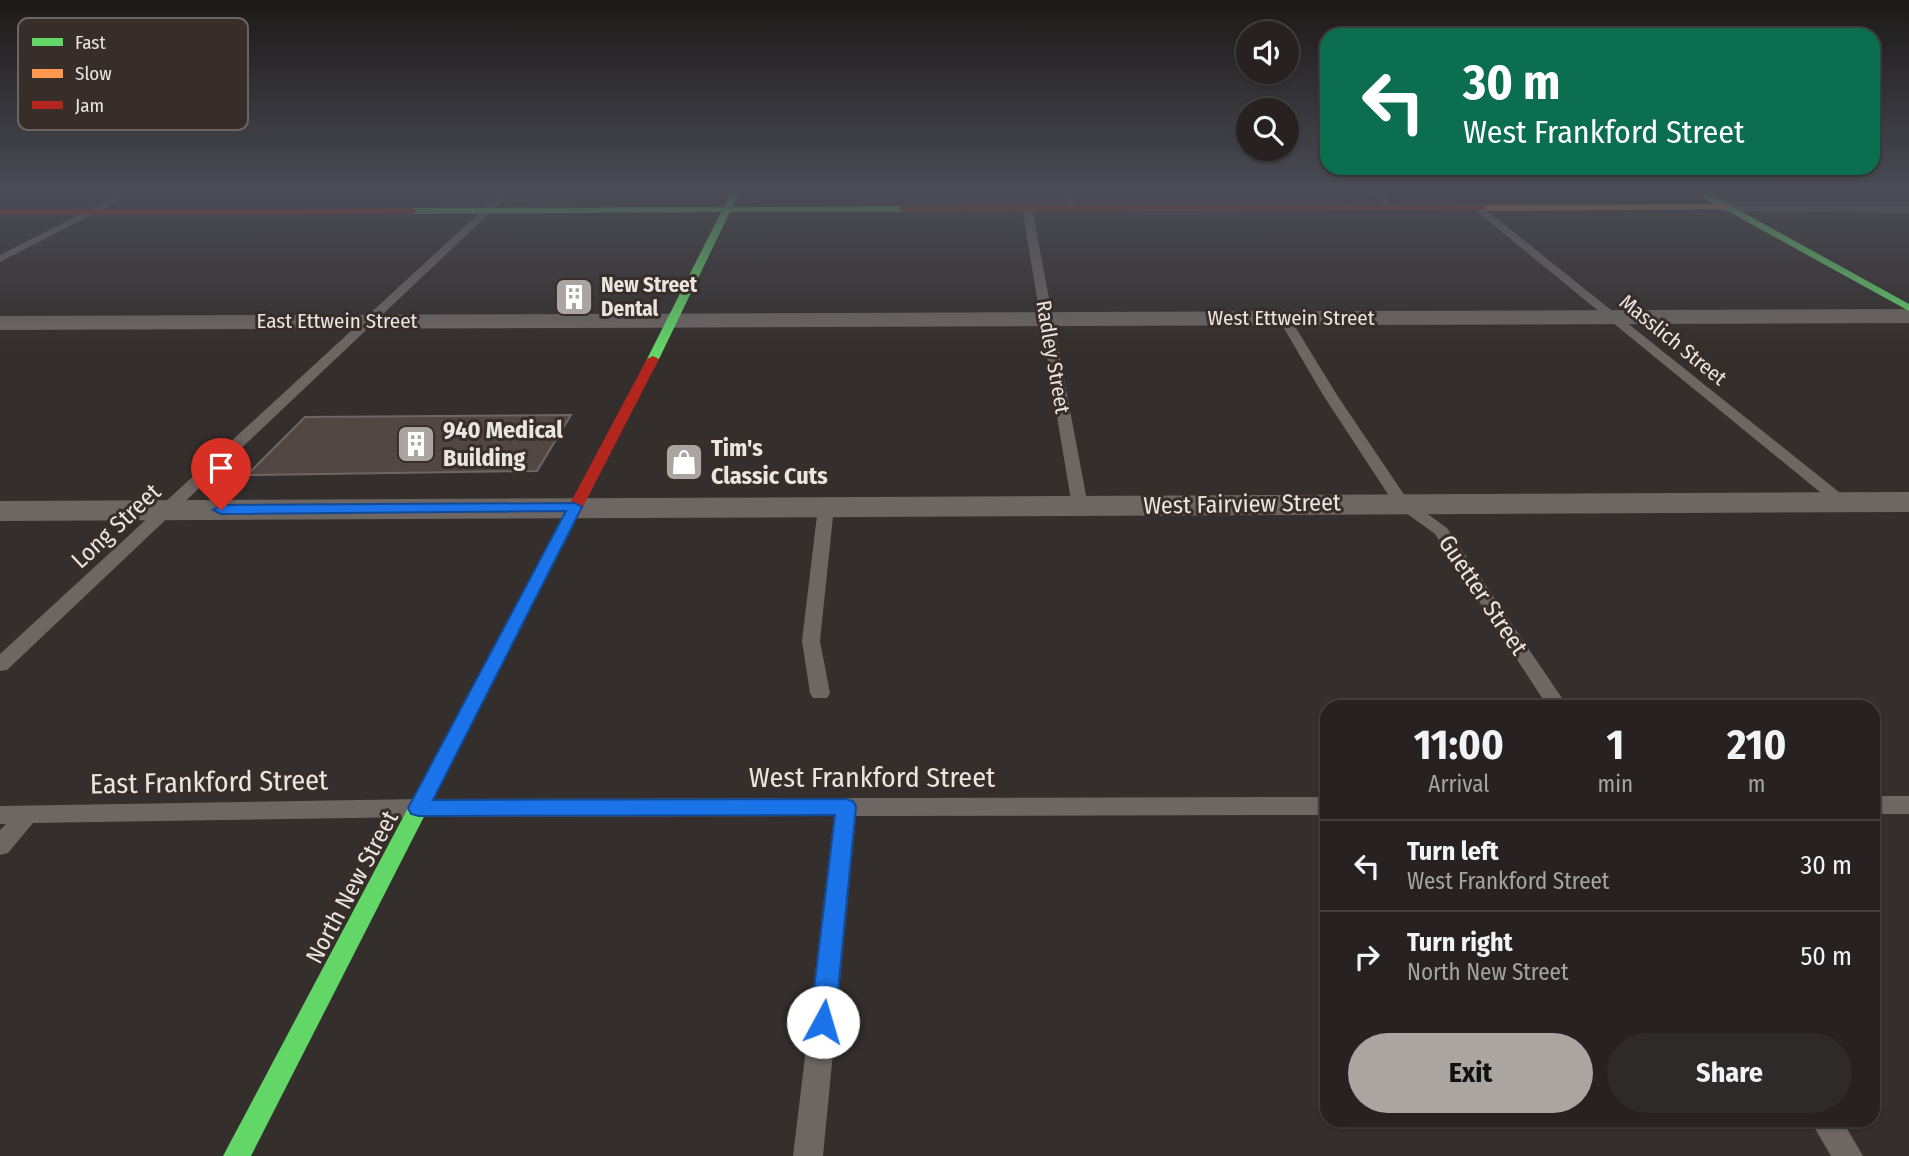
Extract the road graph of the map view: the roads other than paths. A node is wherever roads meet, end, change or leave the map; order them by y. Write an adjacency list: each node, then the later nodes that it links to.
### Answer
1 (27, 245): 7 (lane)
2 (451, 245): 14 (lane, Long Street)
3 (709, 245): 13 (street, North New Street)
4 (1033, 245): 12 (lane, Radley Street)
5 (1524, 245): 11 (lane, Masslich Street)
6 (1795, 245): 8 (street)
7 (0, 259)
8 (1909, 308)
9 (1909, 316): 11 (street, West Ettwein Street)
10 (1284, 318): 11 (street, West Ettwein Street); 12 (street, West Ettwein Street); 16 (lane, Guetter Street)
11 (1614, 318): 18 (lane, Masslich Street)
12 (1046, 319): 13 (street, West Ettwein Street); 19 (lane, Radley Street)
13 (673, 320): 14 (street, East Ettwein Street); 20 (street, North New Street)
14 (372, 321): 15 (street, East Ettwein Street); 22 (lane, Long Street)
15 (0, 323)
16 (1401, 502): 18 (street, West Fairview Street); 19 (street, West Fairview Street); 26 (lane, Guetter Street)
17 (1909, 502): 18 (street, West Fairview Street)
18 (1843, 503)
19 (1080, 506): 21 (street, West Fairview Street)
20 (575, 507): 21 (street, West Fairview Street); 22 (street, West Fairview Street); 31 (street, North New Street)
21 (826, 507): 25 (lane)
22 (166, 510): 23 (street, West Fairview Street); 24 (lane, Long Street)
23 (0, 511)
24 (0, 665)
25 (820, 693)
26 (1553, 700)
27 (1880, 805): 28 (lane)
28 (1909, 805)
29 (1320, 806): 30 (lane, West Frankford Street)
30 (846, 807): 31 (lane, West Frankford Street); 37 (lane)
31 (419, 808): 33 (lane, East Frankford Street); 36 (street, North New Street)
32 (0, 815): 33 (lane, East Frankford Street)
33 (27, 815): 34 (lane)
34 (0, 846)
35 (1829, 1127): 38 (lane)
36 (237, 1156)
37 (808, 1156)
38 (1848, 1156)

